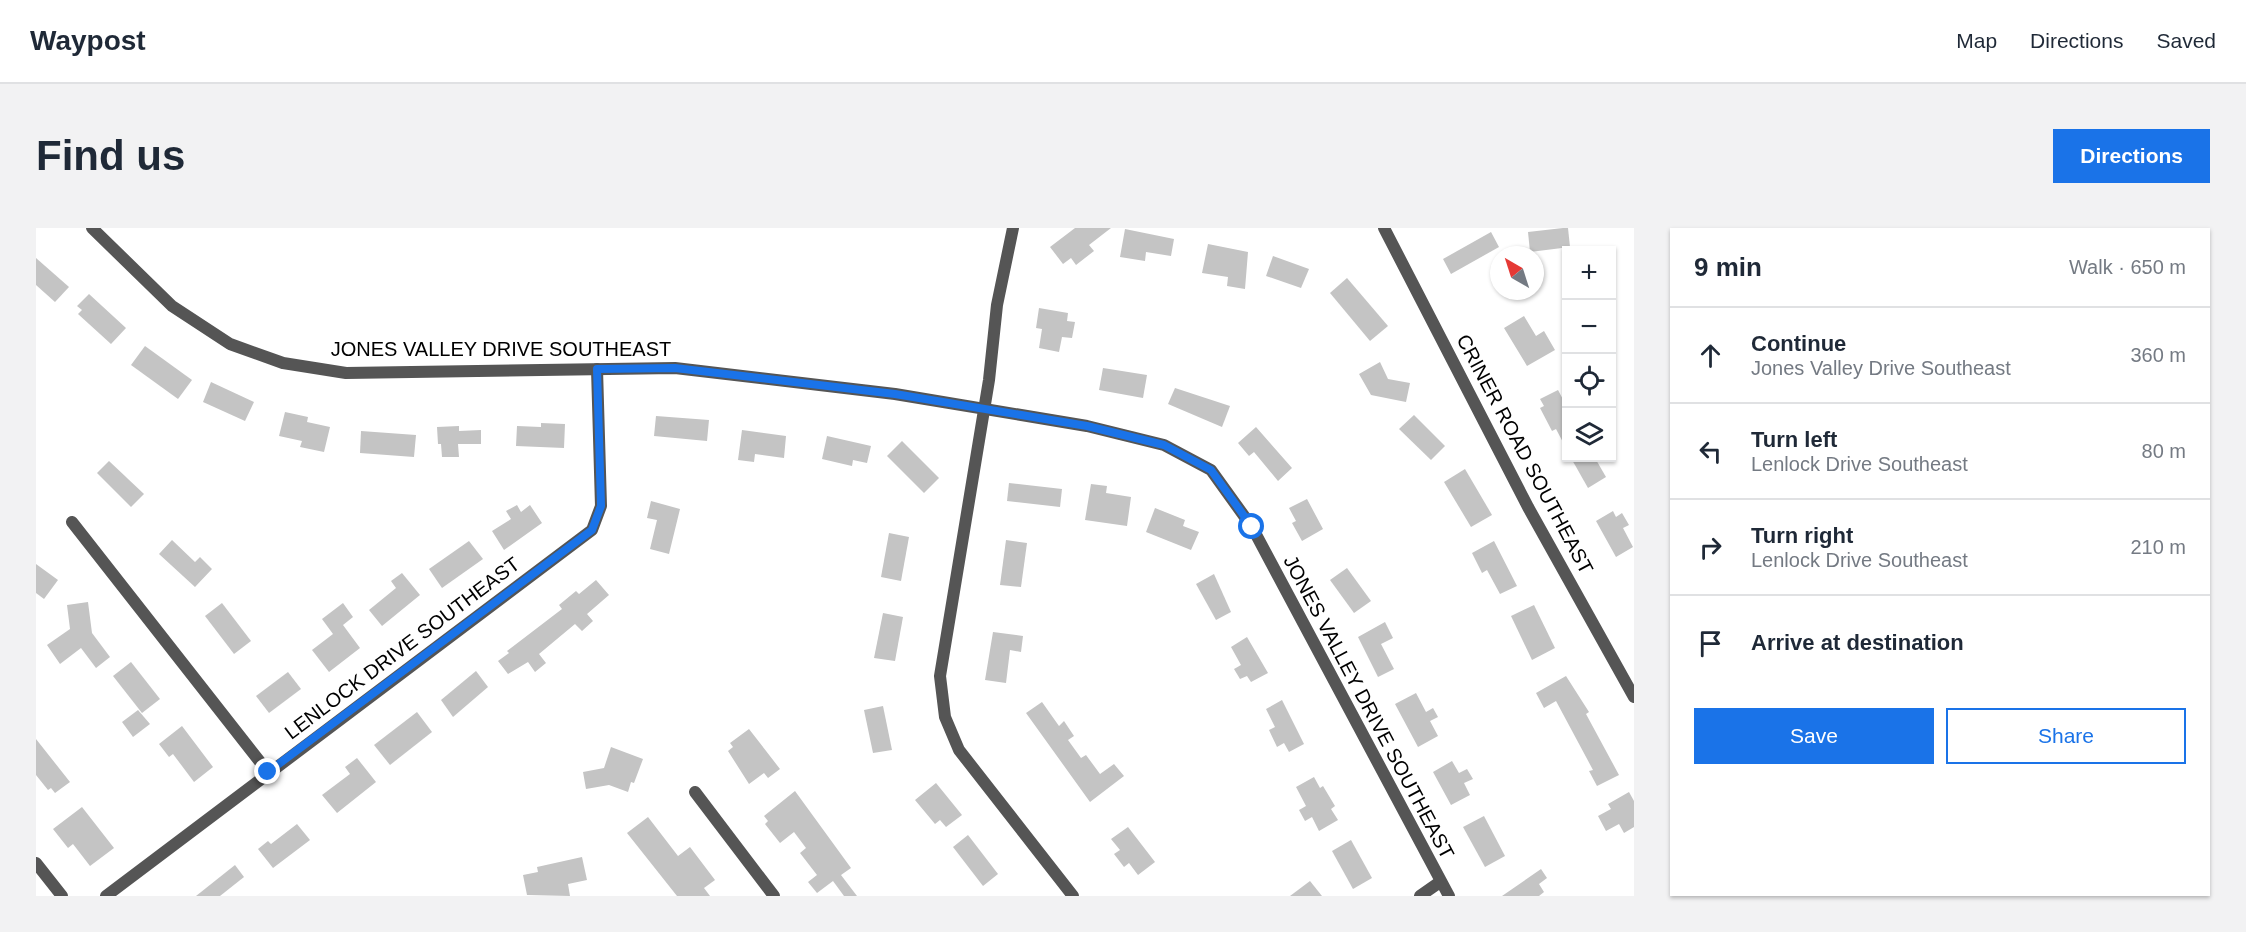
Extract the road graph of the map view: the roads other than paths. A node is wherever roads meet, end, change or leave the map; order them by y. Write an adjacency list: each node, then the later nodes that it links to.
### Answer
1 (92, 228): 4 (street, JONES VALLEY DRIVE SOUTHEAST)
2 (1013, 228): 5 (street)
3 (1384, 228): 7 (street, CRINER ROAD SOUTHEAST)
4 (597, 369): 5 (street, JONES VALLEY DRIVE SOUTHEAST); 8 (street, LENLOCK DRIVE SOUTHEAST)
5 (984, 409): 11 (street, JONES VALLEY DRIVE SOUTHEAST); 15 (street)
6 (72, 522): 8 (street)
7 (1634, 697)
8 (268, 772): 13 (street, LENLOCK DRIVE SOUTHEAST)
9 (695, 792): 14 (street)
10 (36, 863): 12 (street)
11 (1440, 882): 16 (street); 17 (street, JONES VALLEY DRIVE SOUTHEAST)
12 (62, 896)
13 (106, 896)
14 (774, 896)
15 (1072, 896)
16 (1420, 896)
17 (1449, 896)

